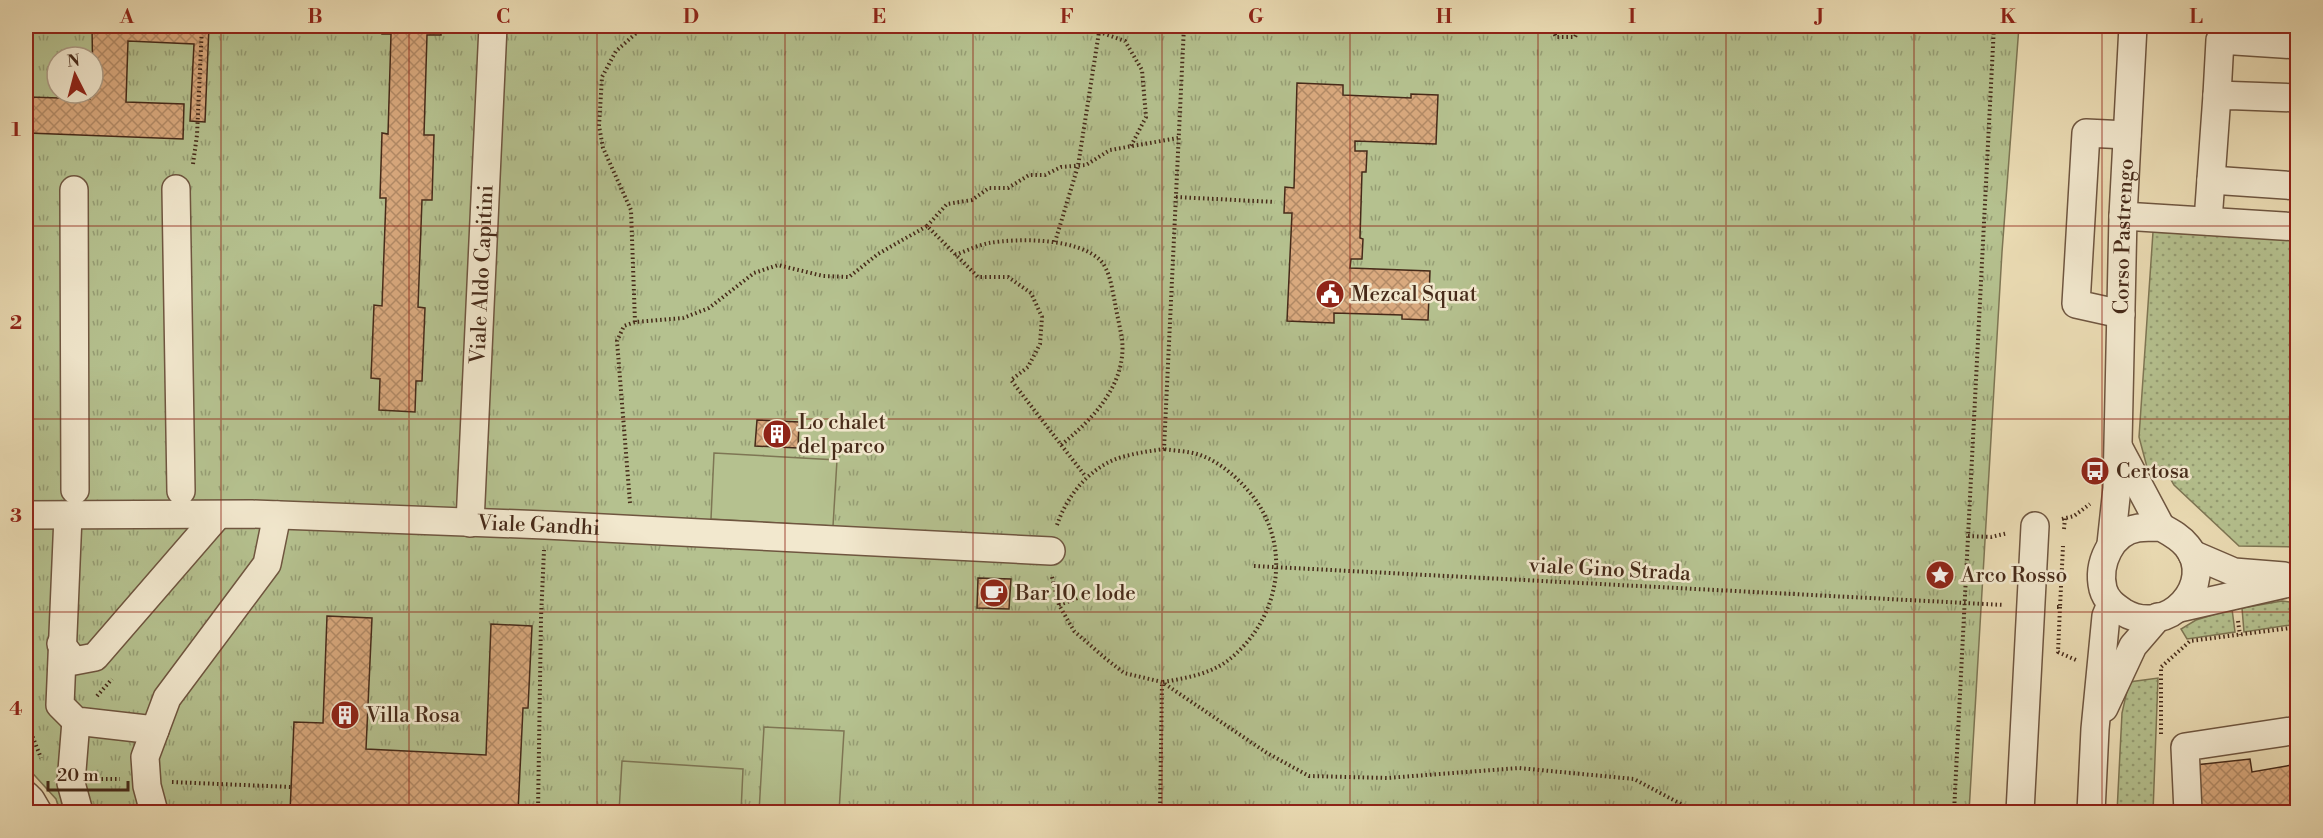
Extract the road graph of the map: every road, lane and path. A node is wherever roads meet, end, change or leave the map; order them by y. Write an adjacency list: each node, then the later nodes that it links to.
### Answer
1 (202, 26): 17 (path)
2 (494, 26): 43 (street, Viale Aldo Capitini)
3 (648, 26): 32 (path)
4 (1082, 26): 10 (path)
5 (1185, 26): 15 (path)
6 (1551, 26): 7 (path)
7 (1580, 26)
8 (1994, 26): 55 (path)
9 (2133, 26): 14 (street, Corso Pastrengo)
10 (1099, 32): 16 (path); 18 (path)
11 (2298, 45): 12 (street)
12 (2217, 94): 13 (street); 19 (street)
13 (2298, 98)
14 (2127, 135): 25 (street, Corso Pastrengo); 31 (street)
15 (1178, 138): 16 (path); 23 (path)
16 (1131, 146): 18 (path)
17 (193, 164)
18 (1078, 166): 27 (path); 29 (path)
19 (2211, 180): 20 (street); 26 (street)
20 (2298, 186)
21 (176, 189): 38 (street)
22 (74, 190): 37 (street)
23 (1176, 197): 24 (path); 35 (path)
24 (1275, 202)
25 (2123, 216): 26 (street); 31 (street, Corso Pastrengo)
26 (2208, 221): 28 (street)
27 (927, 226): 30 (path); 32 (path)
28 (2298, 227)
29 (1054, 242): 30 (path); 33 (path)
30 (955, 255): 33 (path)
31 (2121, 314): 34 (street, Corso Pastrengo)
32 (635, 322): 47 (path)
33 (1061, 445): 36 (path)
34 (2118, 447): 46 (street, Corso Pastrengo); 48 (street, Corso Pastrengo)
35 (1164, 448): 36 (path); 52 (path)
36 (1086, 477): 49 (path)
37 (75, 490)
38 (181, 491)
39 (26, 515): 42 (street, Viale Gandhi)
40 (218, 515): 41 (street, Viale Gandhi); 42 (street, Viale Gandhi); 60 (street)
41 (277, 515): 43 (street, Viale Gandhi); 65 (street)
42 (68, 516): 60 (street)
43 (470, 523): 44 (street, Viale Gandhi)
44 (545, 525): 47 (street, Viale Gandhi); 73 (path)
45 (2035, 526): 77 (street)
46 (2161, 527): 48 (street); 50 (street)
47 (632, 530): 49 (street, Viale Gandhi)
48 (2111, 544): 56 (street)
49 (1051, 551): 57 (path)
50 (2192, 554): 53 (street); 58 (street)
51 (1254, 566): 52 (path, viale Gino Strada)
52 (1278, 567): 55 (path, viale Gino Strada); 61 (path)
53 (2298, 579): 58 (street)
54 (1088, 594): 57 (path)
55 (1964, 603): 76 (path)
56 (2111, 604): 58 (street); 64 (street)
57 (1059, 605): 61 (path)
58 (2168, 612): 64 (street)
59 (2298, 627): 67 (path)
60 (61, 644): 63 (street)
61 (1162, 682): 74 (path); 75 (path)
62 (26, 720): 68 (path)
63 (76, 721): 65 (street); 71 (street)
64 (2095, 729): 78 (street)
65 (155, 730): 72 (street)
66 (2298, 730): 79 (street)
67 (2161, 743)
68 (41, 758)
69 (26, 795): 70 (street)
70 (38, 813)
71 (79, 813)
72 (154, 813)
73 (538, 813)
74 (1160, 813)
75 (1696, 813)
76 (1954, 813)
77 (2020, 813)
78 (2091, 813)
79 (2188, 813)

